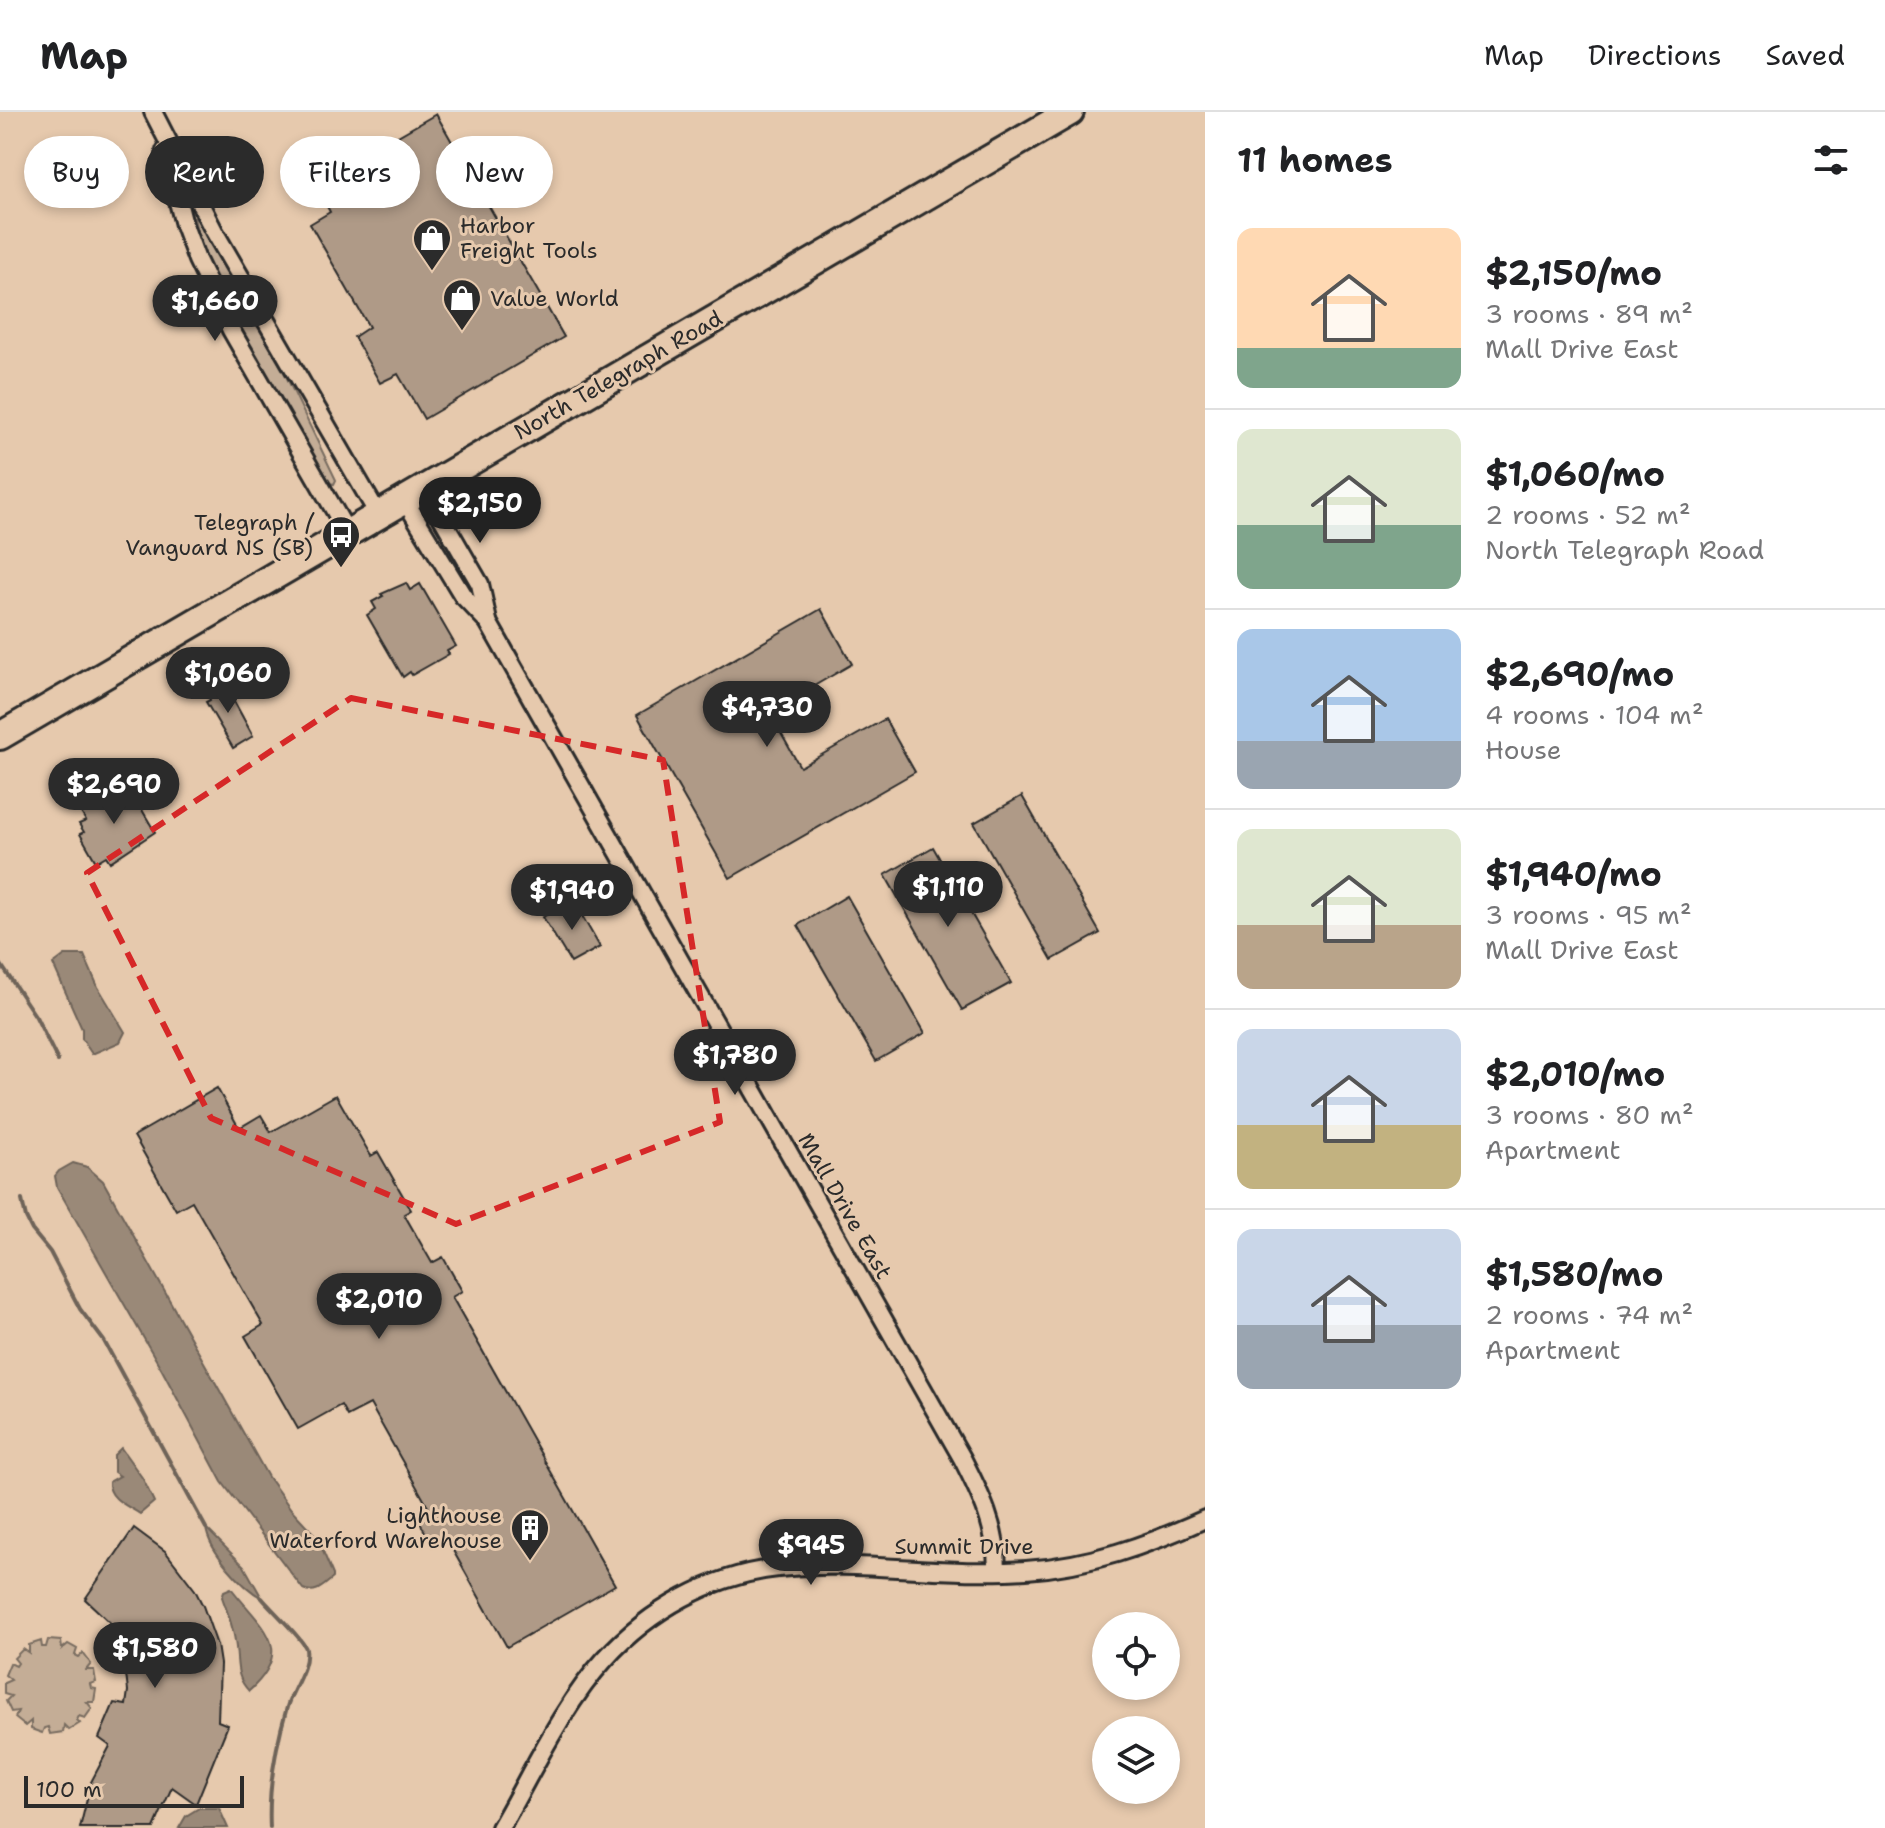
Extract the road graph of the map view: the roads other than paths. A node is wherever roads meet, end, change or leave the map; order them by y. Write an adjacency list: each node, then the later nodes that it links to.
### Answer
1 (1070, 112): 3 (main road, North Telegraph Road)
2 (156, 117): 4 (street); 5 (street)
3 (414, 493): 4 (main road, North Telegraph Road); 6 (street, Mall Drive East); 6 (street, Mall Drive East)
4 (378, 514): 5 (main road, North Telegraph Road)
5 (347, 532): 7 (main road, North Telegraph Road)
6 (488, 622): 9 (street, Mall Drive East)
7 (0, 736)
8 (1205, 1519): 9 (street, Summit Drive)
9 (997, 1570): 10 (street, Summit Drive)
10 (500, 1828)

